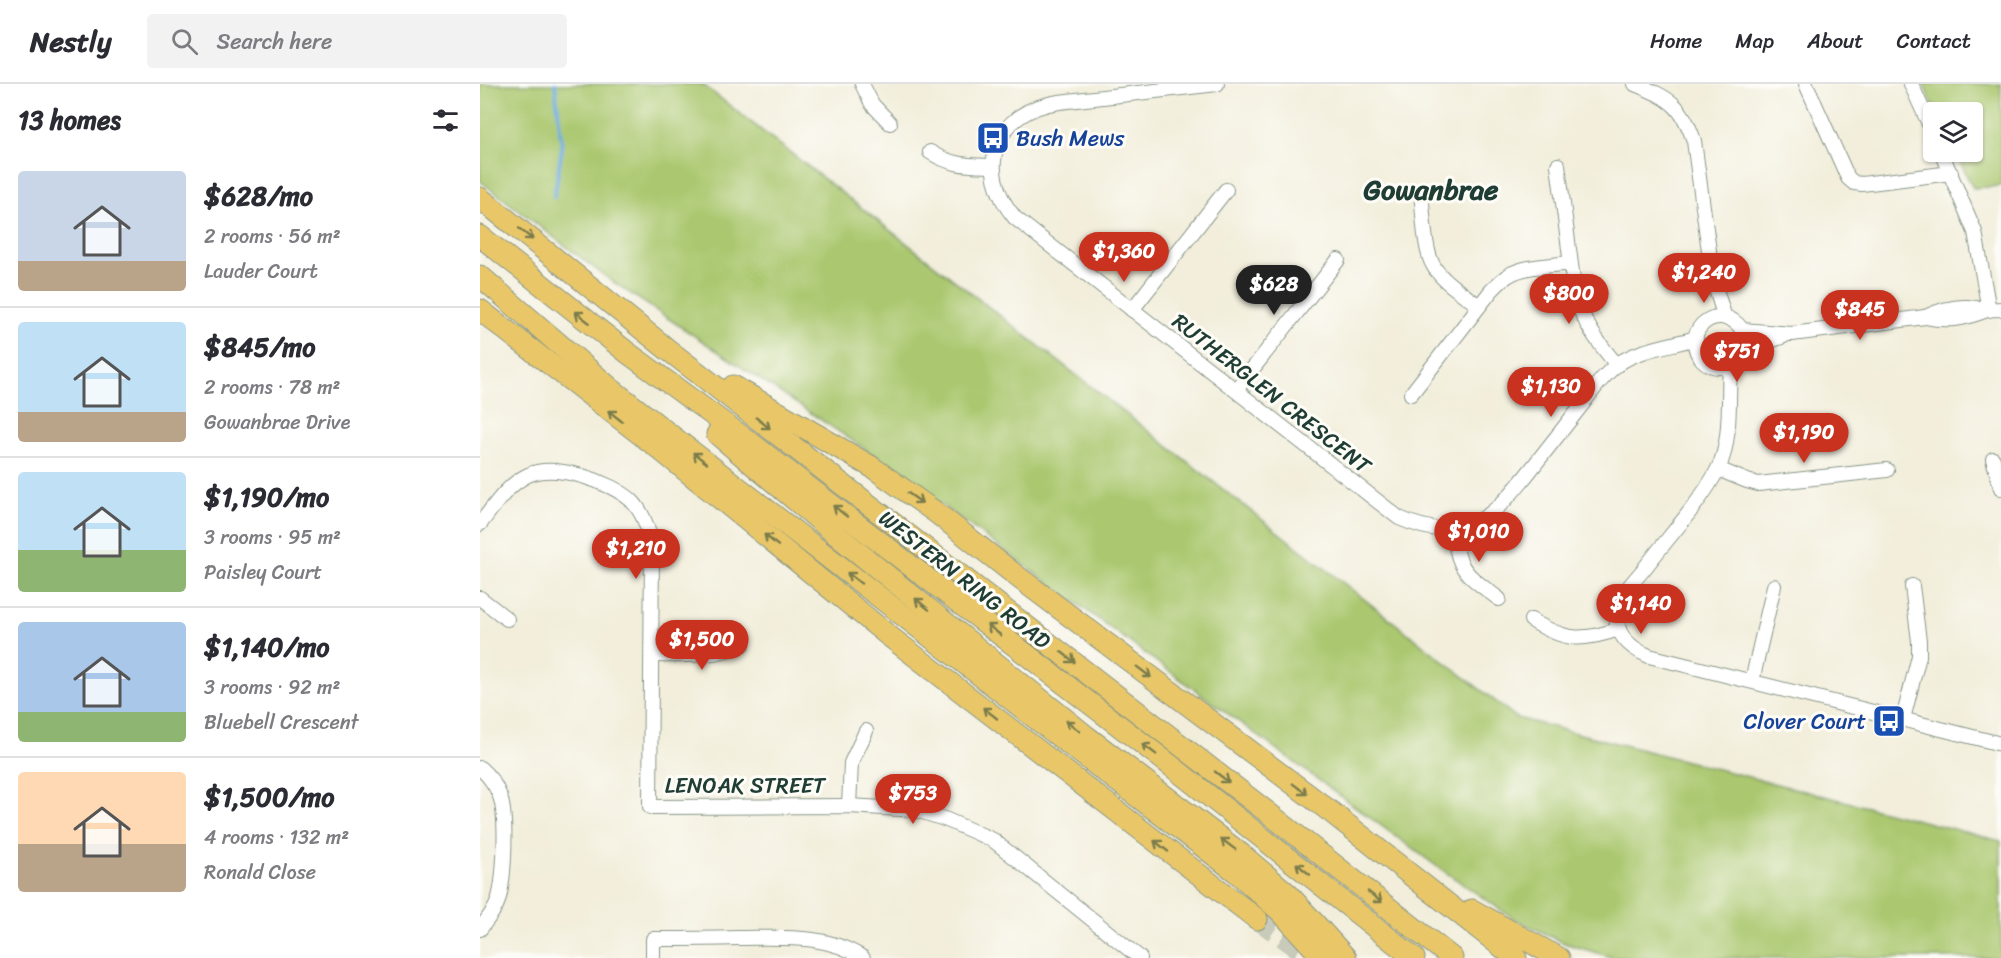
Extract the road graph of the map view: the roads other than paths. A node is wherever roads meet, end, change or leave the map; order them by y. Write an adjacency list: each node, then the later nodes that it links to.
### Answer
1 (862, 84): 7 (street)
2 (1217, 84): 11 (street, RUTHERGLEN CRESCENT)
3 (1635, 84): 20 (street)
4 (1806, 84): 12 (street)
5 (1911, 84): 6 (street)
6 (1923, 111)
7 (891, 123)
8 (930, 153): 11 (street)
9 (1946, 162): 12 (street)
10 (1558, 165): 18 (street)
11 (993, 166): 25 (street, RUTHERGLEN CRESCENT)
12 (1951, 173): 23 (street)
13 (1226, 190): 25 (street)
14 (1421, 191): 22 (street)
15 (480, 198): 31 (highway, WESTERN RING ROAD, one-way to 31)
16 (480, 236): 33 (highway, WESTERN RING ROAD, one-way to 16)
17 (1338, 260): 38 (street)
18 (1570, 263): 22 (street); 34 (street)
19 (480, 276): 37 (highway)
20 (1713, 280): 26 (street); 27 (street)
21 (480, 299): 37 (highway)
22 (1479, 306): 39 (street)
23 (1995, 309): 29 (street)
24 (480, 310): 63 (highway, one-way to 24)
25 (1132, 310): 38 (street, RUTHERGLEN CRESCENT)
26 (1725, 318): 27 (street); 28 (street)
27 (1707, 321): 30 (street)
28 (1742, 330): 29 (street); 32 (street)
29 (1792, 334): 32 (street)
30 (1696, 345): 34 (street, RUTHERGLEN CRESCENT); 36 (street)
31 (667, 349): 62 (highway, one-way to 62); 71 (highway, WESTERN RING ROAD, one-way to 71)
32 (1743, 351): 35 (street)
33 (628, 353): 69 (highway, one-way to 33); 70 (highway, WESTERN RING ROAD, one-way to 33)
34 (1617, 365): 46 (street, RUTHERGLEN CRESCENT)
35 (1730, 365): 36 (street); 40 (street)
36 (1714, 366): 40 (street)
37 (610, 388): 68 (highway, one-way to 37)
38 (1236, 390): 46 (street, RUTHERGLEN CRESCENT)
39 (1411, 394)
40 (1728, 411): 42 (street)
41 (1993, 459): 44 (street)
42 (1718, 469): 43 (street); 53 (street)
43 (1887, 470)
44 (2001, 488)
45 (480, 524): 55 (street, LENOAK STREET)
46 (1454, 529): 50 (street)
47 (1774, 586): 56 (street)
48 (1912, 586): 57 (street)
49 (480, 598): 51 (street)
50 (1499, 599)
51 (507, 619)
52 (1531, 620): 53 (street)
53 (1619, 629): 56 (street)
54 (743, 644): 55 (street)
55 (652, 655): 61 (street, LENOAK STREET)
56 (1752, 681): 57 (street)
57 (1902, 719): 59 (street)
58 (866, 731): 61 (street)
59 (2001, 744)
60 (480, 768): 64 (street)
61 (849, 806): 67 (street, LENOAK STREET)
62 (1383, 853): 72 (highway); 73 (highway)
63 (1257, 919)
64 (480, 929)
65 (653, 958): 66 (street)
66 (863, 958)
67 (1140, 958)
68 (1323, 958)
69 (1346, 958)
70 (1414, 958)
71 (1452, 958)
72 (1516, 958)
73 (1559, 958)

